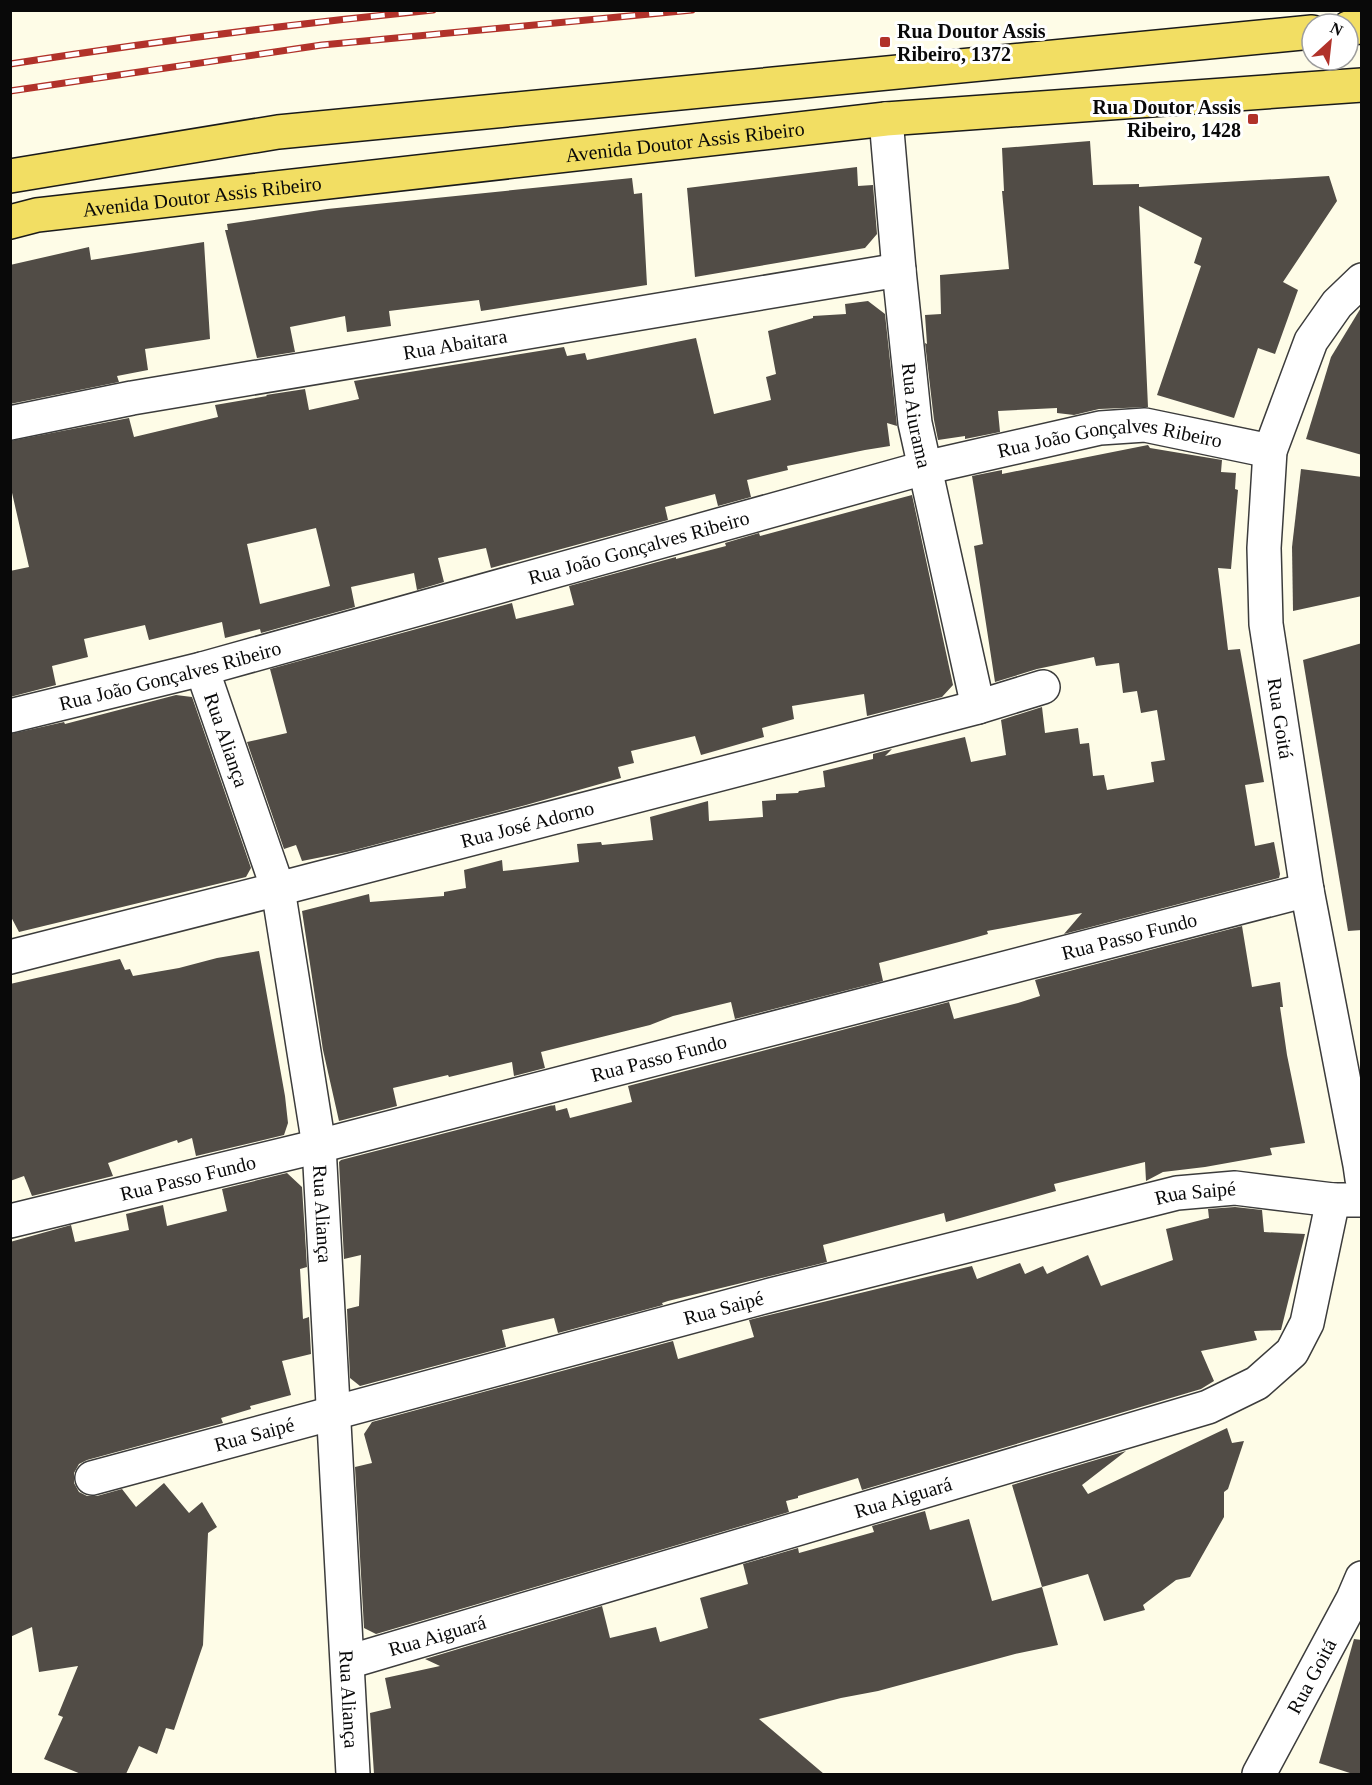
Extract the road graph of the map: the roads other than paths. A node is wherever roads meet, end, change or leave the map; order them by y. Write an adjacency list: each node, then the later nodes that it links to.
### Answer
1 (1300, 33): 4 (main road)
2 (1361, 85): 3 (main road, Avenida Doutor Assis Ribeiro)
3 (886, 119): 5 (main road, Avenida Doutor Assis Ribeiro); 6 (street, Rua Aiurama)
4 (10, 176)
5 (10, 222)
6 (899, 270): 8 (street, Rua Abaitara); 10 (street, Rua Aiurama)
7 (1362, 280): 9 (street, Rua Goitá)
8 (10, 423)
9 (1270, 452): 10 (street, Rua João Gonçalves Ribeiro); 16 (street, Rua Goitá)
10 (924, 468): 11 (street, Rua João Gonçalves Ribeiro); 13 (street, Rua Aiurama)
11 (202, 669): 14 (street, Rua João Gonçalves Ribeiro); 15 (street, Rua Aliança)
12 (1043, 687): 13 (street, Rua José Adorno)
13 (978, 707): 15 (street, Rua José Adorno)
14 (10, 716)
15 (278, 889): 17 (street, Rua José Adorno); 18 (street, Rua Aliança)
16 (1307, 890): 18 (street, Rua Passo Fundo); 19 (street, Rua Goitá)
17 (10, 957)
18 (319, 1146): 21 (street, Rua Passo Fundo); 22 (street, Rua Aliança)
19 (1361, 1170)
20 (1347, 1200): 22 (street, Rua Saipé); 25 (street, Rua Aiguará)
21 (10, 1221)
22 (332, 1413): 23 (street, Rua Saipé); 25 (street, Rua Aliança)
23 (92, 1478)
24 (1362, 1578): 27 (street, Rua Goitá)
25 (348, 1662): 26 (street, Rua Aliança)
26 (353, 1774)
27 (1259, 1774)

